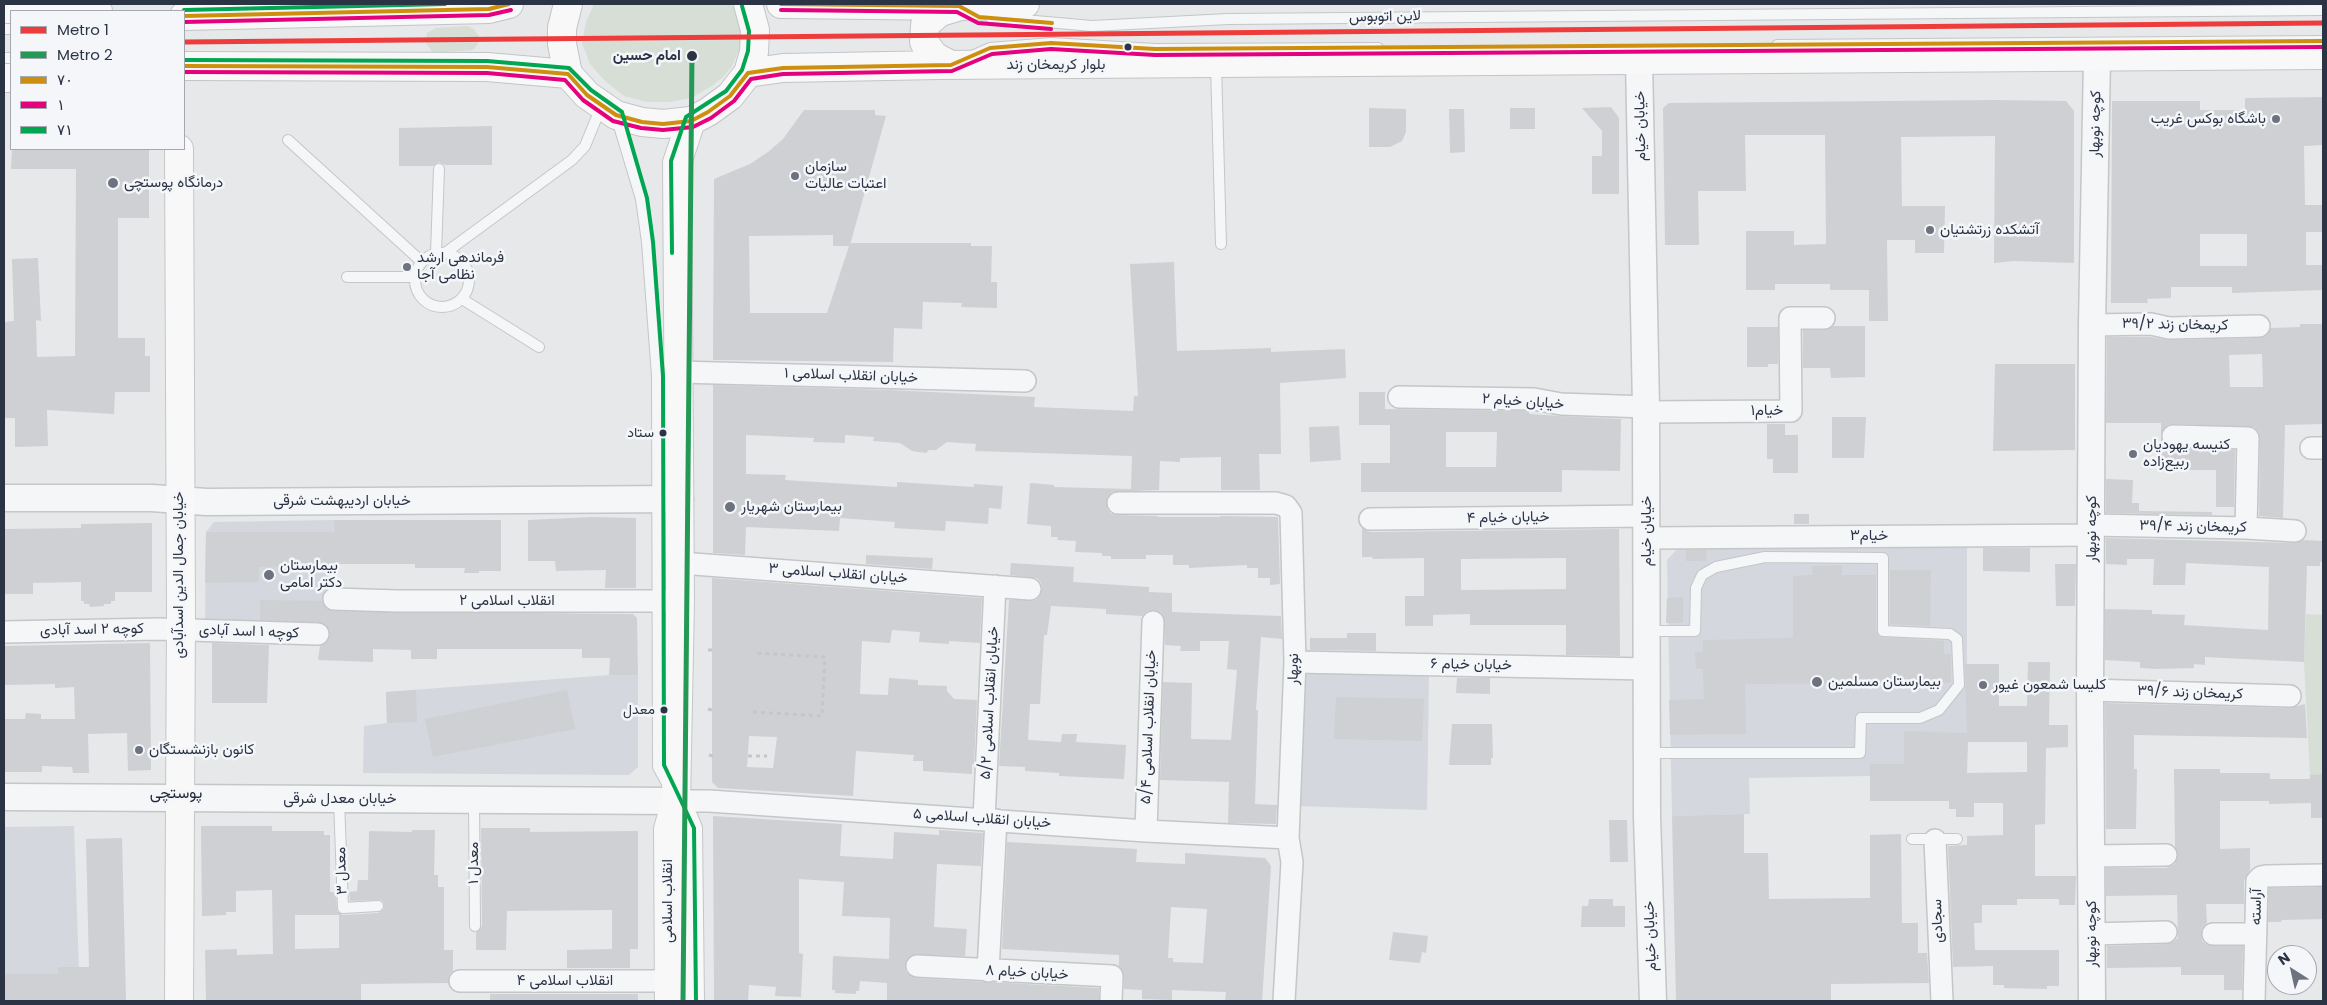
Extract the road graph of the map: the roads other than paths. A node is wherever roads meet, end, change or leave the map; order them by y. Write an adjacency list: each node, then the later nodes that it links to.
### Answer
1 (509, 4): 8 (main road)
2 (568, 4): 20 (main road)
3 (748, 4): 19 (main road)
4 (781, 4): 6 (main road)
5 (1025, 4): 6 (main road)
6 (957, 5): 10 (lane, لاین اتوبوس); 18 (main road)
7 (4, 9): 9 (main road)
8 (337, 9): 11 (main road)
9 (93, 10)
10 (2323, 10)
11 (185, 16)
12 (2323, 41): 18 (lane, لاین اتوبوس)
13 (2323, 55): 14 (main road, بلوار کریمخان زند)
14 (2097, 58): 15 (main road, بلوار کریمخان زند); 33 (street, کوچه نوبهار)
15 (1640, 61): 16 (main road, بلوار کریمخان زند); 39 (street, خیابان خیام)
16 (1216, 64): 18 (main road, بلوار کریمخان زند); 26 (lane)
17 (185, 66): 20 (main road)
18 (950, 66): 19 (main road, بلوار کریمخان زند)
19 (748, 73): 22 (main road)
20 (568, 74): 21 (main road)
21 (608, 111): 22 (main road); 27 (lane); 42 (lane)
22 (691, 121): 36 (main road, انقلاب اسلامی)
23 (288, 140): 28 (lane)
24 (179, 150): 43 (main road, خیابان جمال الدین اسدآبادی)
25 (439, 169): 27 (lane)
26 (1222, 244)
27 (441, 253): 28 (lane); 31 (lane)
28 (422, 262): 30 (lane)
29 (347, 277): 30 (lane)
30 (415, 277): 31 (lane)
31 (462, 298): 35 (lane)
32 (1824, 318): 39 (street, ۱خیام)
33 (2092, 325): 34 (street, کریمخان زند ۳۹/۲); 48 (street, کوچه نوبهار)
34 (2259, 326)
35 (539, 347)
36 (678, 372): 37 (street, خیابان انقلاب اسلامی ۱); 42 (main road, انقلاب اسلامی)
37 (1025, 381)
38 (1399, 397): 39 (street, خیابان خیام ۲)
39 (1646, 409): 46 (street, خیابان خیام)
40 (2172, 436): 47 (street)
41 (4, 498): 43 (street, خیابان اردیبهشت شرقی)
42 (669, 498): 43 (street, خیابان اردیبهشت شرقی); 50 (main road, انقلاب اسلامی); 54 (lane)
43 (180, 500): 56 (main road, خیابان جمال الدین اسدآبادی)
44 (1118, 503): 60 (street, نوبهار)
45 (1370, 519): 46 (street, خیابان خیام ۴)
46 (1646, 527): 48 (street, خیام۳); 58 (street, خیابان خیام)
47 (2246, 528): 48 (street, کریمخان زند ۳۹/۴); 49 (street, کریمخان زند ۳۹/۴)
48 (2092, 530): 62 (street, کوچه نوبهار)
49 (2295, 531)
50 (680, 563): 51 (street, خیابان انقلاب اسلامی ۳); 54 (main road, انقلاب اسلامی)
51 (995, 586): 52 (street, خیابان انقلاب اسلامی ۳); 70 (street, خیابان انقلاب اسلامی ۵/۲)
52 (1030, 590)
53 (334, 599): 54 (street, ۲ انقلاب اسلامی)
54 (669, 601): 69 (main road, انقلاب اسلامی)
55 (1153, 622): 71 (street, خیابان انقلاب اسلامی ۵/۴)
56 (180, 630): 57 (street, کوچه ۲ اسد آبادی); 59 (street, کوچه ۱ اسد آبادی); 66 (main road, خیابان جمال الدین اسدآبادی)
57 (4, 632)
58 (1647, 632): 61 (street, خیابان خیام); 64 (lane)
59 (318, 634)
60 (1295, 662): 61 (street, خیابان خیام ۶); 72 (street, نوبهار)
61 (1648, 669): 64 (street, خیابان خیام)
62 (2090, 690): 63 (street, کریمخان زند ۳۹/۶); 77 (street, کوچه نوبهار)
63 (2290, 696)
64 (1647, 753): 93 (street, خیابان خیام)
65 (4, 797): 66 (street, خیابان معدل شرقی)
66 (180, 797): 67 (street, خیابان معدل شرقی); 89 (main road, خیابان جمال الدین اسدآبادی)
67 (339, 799): 68 (street, خیابان معدل شرقی); 79 (lane, ۳ معدل)
68 (474, 799): 69 (street, خیابان معدل شرقی); 80 (lane, ۱ معدل)
69 (676, 801): 70 (street, خیابان انقلاب اسلامی ۵); 88 (main road, انقلاب اسلامی); 90 (main road, انقلاب اسلامی)
70 (990, 819): 71 (street, خیابان انقلاب اسلامی ۵); 86 (street, خیابان انقلاب اسلامی ۵/۲)
71 (1146, 831): 72 (street, خیابان انقلاب اسلامی ۵)
72 (1288, 838): 92 (street, نوبهار)
73 (1912, 839): 75 (lane)
74 (1957, 839): 75 (lane)
75 (1935, 840): 94 (street, سجادی)
76 (2166, 855): 77 (street)
77 (2092, 856): 82 (street, کوچه نوبهار)
78 (2323, 875): 84 (street, آراسته)
79 (378, 906)
80 (475, 926)
81 (2166, 932): 82 (street)
82 (2092, 934): 95 (street, کوچه نوبهار)
83 (2213, 934): 84 (street)
84 (2256, 934): 96 (street, آراسته)
85 (917, 966): 86 (street, خیابان خیام ۸)
86 (988, 971): 91 (street, خیابان خیام ۸)
87 (460, 981): 88 (street, ۴ انقلاب اسلامی)
88 (669, 991)
89 (179, 1001)
90 (690, 1001)
91 (1111, 1001)
92 (1284, 1001)
93 (1653, 1001)
94 (1942, 1001)
95 (2092, 1001)
96 (2254, 1001)

